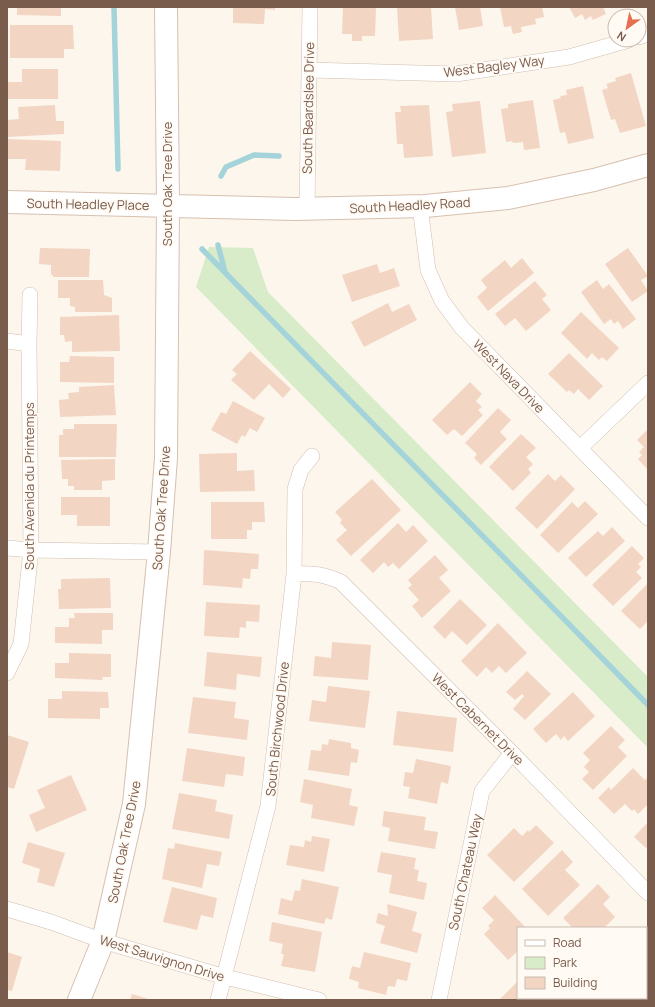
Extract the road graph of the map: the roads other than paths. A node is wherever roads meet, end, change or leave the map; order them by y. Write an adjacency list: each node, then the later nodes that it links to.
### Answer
1 (166, 7): 7 (street, South Oak Tree Drive)
2 (310, 7): 4 (street, South Beardslee Drive)
3 (607, 46): 4 (street, West Bagley Way)
4 (309, 70): 9 (street, South Beardslee Drive)
5 (648, 165): 8 (street, South Headley Road)
6 (7, 202): 7 (street, South Headley Place)
7 (168, 205): 9 (street, South Headley Road); 19 (street, South Oak Tree Drive)
8 (420, 206): 9 (street, South Headley Road); 14 (street, West Nava Drive)
9 (307, 209)
10 (30, 295): 12 (street, South Avenida du Printemps)
11 (7, 341): 12 (street)
12 (29, 344): 18 (street, South Avenida du Printemps)
13 (648, 383): 14 (street)
14 (580, 448): 16 (street, West Nava Drive)
15 (312, 456): 20 (street, South Birchwood Drive)
16 (648, 518)
17 (7, 548): 18 (street)
18 (31, 550): 19 (street); 21 (street, South Avenida du Printemps)
19 (159, 552): 25 (street, South Oak Tree Drive)
20 (294, 574): 22 (street, West Cabernet Drive); 26 (street, South Birchwood Drive)
21 (7, 673)
22 (512, 753): 23 (street, West Cabernet Drive); 30 (street, South Chateau Way)
23 (648, 893)
24 (7, 909): 25 (street, West Sauvignon Drive)
25 (103, 941): 26 (street, West Sauvignon Drive); 27 (street, South Oak Tree Drive)
26 (225, 977): 28 (street, South Birchwood Drive); 29 (street, West Sauvignon Drive)
27 (79, 1000)
28 (218, 1000)
29 (319, 1000)
30 (439, 1000)

